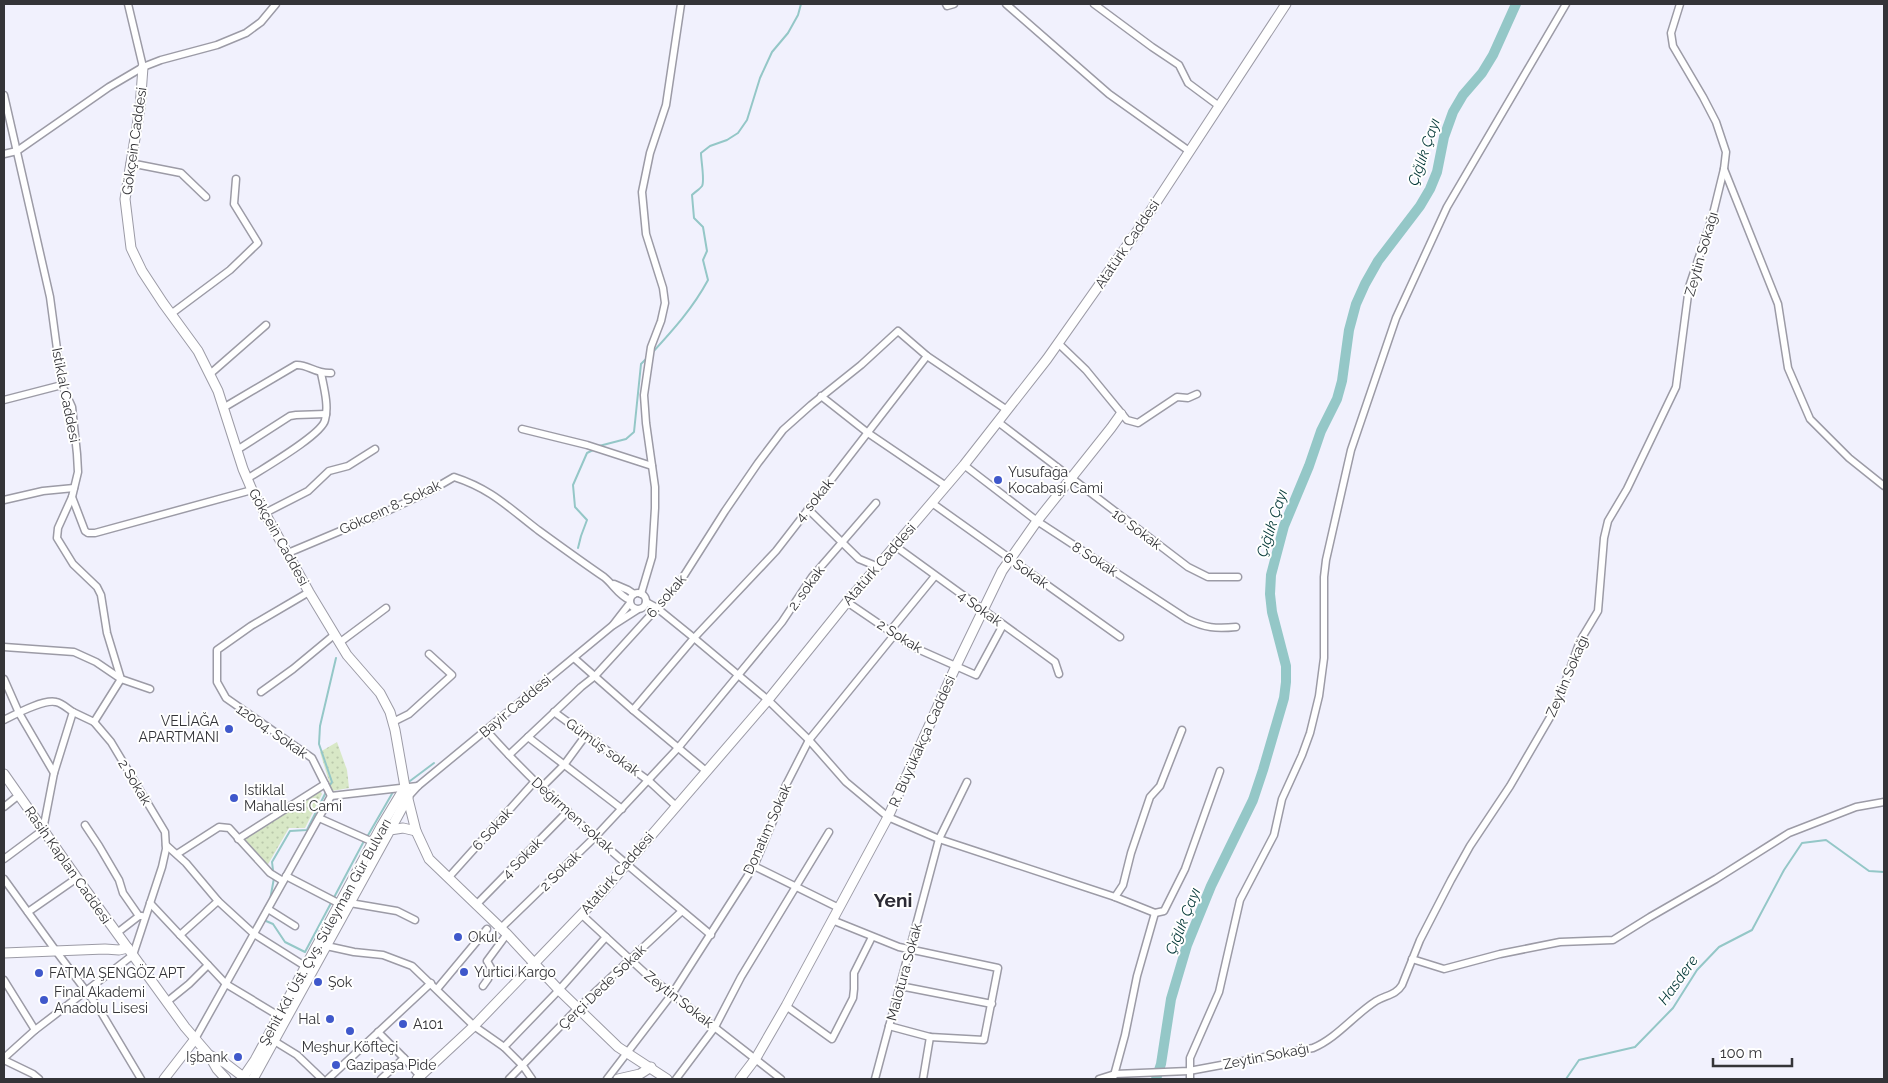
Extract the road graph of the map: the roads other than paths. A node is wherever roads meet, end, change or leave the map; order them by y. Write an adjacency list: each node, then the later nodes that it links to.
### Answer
1 (128, 4): 11 (street)
2 (276, 4): 11 (street)
3 (681, 4): 42 (street)
4 (946, 4): 5 (street)
5 (954, 4)
6 (1006, 4): 15 (street)
7 (1094, 4): 13 (street)
8 (1286, 4): 13 (street, Atatürk Caddesi)
9 (1566, 4): 211 (street)
10 (1680, 4): 18 (street, Zeytin Sokağı)
11 (143, 67): 14 (street); 17 (street, Gökçein Caddesi)
12 (4, 95): 14 (street, Istiklal Caddesi)
13 (1218, 106): 15 (street, Atatürk Caddesi)
14 (17, 151): 16 (street); 28 (street, Istiklal Caddesi)
15 (1189, 152): 23 (street, Atatürk Caddesi)
16 (4, 154)
17 (130, 163): 20 (street); 21 (street, Gökçein Caddesi)
18 (1724, 169): 46 (street); 177 (street, Zeytin Sokağı)
19 (236, 180): 21 (street)
20 (206, 197)
21 (171, 314): 27 (street, Gökçein Caddesi)
22 (266, 325): 27 (street)
23 (1058, 343): 33 (street, Atatürk Caddesi); 35 (street)
24 (927, 356): 30 (street, 6. sokak); 33 (street); 38 (street, 4. sokak)
25 (331, 372): 26 (street)
26 (322, 373): 32 (street); 34 (street)
27 (210, 374): 32 (street, Gökçein Caddesi)
28 (62, 385): 31 (street); 47 (street, Istiklal Caddesi)
29 (1197, 394): 35 (street)
30 (821, 396): 38 (street); 69 (street, 6. sokak)
31 (4, 400)
32 (223, 408): 40 (street, Gökçein Caddesi)
33 (1007, 410): 36 (street, Atatürk Caddesi)
34 (326, 414): 40 (street); 44 (street)
35 (1121, 414): 43 (street, R. Büyükakça Caddesi)
36 (998, 422): 41 (street, Atatürk Caddesi); 43 (street, 10 Sokak)
37 (522, 429): 42 (street)
38 (868, 433): 45 (street); 53 (street, 4. sokak)
39 (375, 449): 54 (street)
40 (237, 450): 44 (street, Gökçein Caddesi)
41 (964, 465): 45 (street, Atatürk Caddesi); 55 (street, 8 Sokak)
42 (652, 466): 64 (street)
43 (1070, 478): 55 (street, R. Büyükakça Caddesi); 62 (street, 10 Sokak)
44 (247, 479): 48 (street, Gökçein Caddesi)
45 (946, 486): 52 (street, Atatürk Caddesi)
46 (1884, 486)
47 (74, 488): 49 (street, Istiklal Caddesi); 50 (street)
48 (252, 490): 49 (street); 54 (street, Gökçein Caddesi)
49 (72, 497): 88 (street, Istiklal Caddesi)
50 (4, 500)
51 (876, 503): 56 (street, 2. sokak)
52 (932, 503): 57 (street, Atatürk Caddesi); 59 (street, 6 Sokak)
53 (808, 509): 56 (street); 78 (street, 4. sokak)
54 (265, 513): 58 (street, Gökçein Caddesi)
55 (1037, 521): 59 (street, R. Büyükakça Caddesi); 74 (street, 8 Sokak)
56 (841, 542): 60 (street); 84 (street, 2. sokak)
57 (895, 546): 60 (street, Atatürk Caddesi); 61 (street, 4 Sokak)
58 (288, 553): 63 (street, Gökçein Caddesi); 65 (street, Gökceın 8. Sokak)
59 (1010, 559): 71 (street, R. Büyükakça Caddesi); 77 (street, 6 Sokak)
60 (876, 566): 67 (street, Atatürk Caddesi)
61 (935, 576): 71 (street, 4 Sokak); 75 (street, Donatım Sokak)
62 (1238, 578)
63 (309, 592): 76 (street, Gökçein Caddesi); 117 (street, 12004. Sokak)
64 (641, 594): 65 (street); 66 (street)
65 (631, 599): 70 (street); 73 (street, Bayir Caddesi)
66 (646, 602): 69 (street); 70 (street)
67 (847, 602): 75 (street, 2 Sokak); 91 (street, Atatürk Caddesi)
68 (386, 608): 79 (street)
69 (657, 608): 78 (street); 86 (street, 6. sokak)
70 (637, 610): 73 (street, Bayir Caddesi)
71 (983, 610): 72 (street, 4 Sokak); 83 (street, R. Büyükakça Caddesi)
72 (1003, 625): 83 (street, 2 Sokak); 85 (street, 4 Sokak)
73 (612, 626): 82 (street, Bayir Caddesi)
74 (1236, 627)
75 (892, 633): 83 (street, 2 Sokak); 103 (street, Donatım Sokak)
76 (334, 634): 79 (street, Gökçein Caddesi); 90 (street)
77 (1120, 637)
78 (694, 638): 84 (street); 92 (street, 4. sokak)
79 (339, 643): 98 (street, Gökçein Caddesi)
80 (4, 647): 88 (street)
81 (430, 654): 98 (street)
82 (574, 658): 86 (street); 99 (street, Bayir Caddesi)
83 (956, 666): 125 (street, R. Büyükakça Caddesi)
84 (738, 674): 91 (street); 104 (street, 2. sokak)
85 (1059, 674)
86 (595, 676): 92 (street); 94 (street, 6. sokak)
87 (4, 679): 95 (street)
88 (121, 679): 89 (street); 97 (street)
89 (150, 689)
90 (261, 692)
91 (768, 700): 103 (street); 107 (street, Atatürk Caddesi)
92 (633, 710): 104 (street)
93 (73, 712): 95 (street); 97 (street); 109 (street)
94 (554, 712): 101 (street, Gümüş sokak); 102 (street, Gümüş sokak)
95 (19, 713): 96 (street); 109 (street)
96 (4, 720)
97 (94, 722): 136 (street, 2 Sokak)
98 (393, 722): 115 (street, Gökçein Caddesi)
99 (486, 730): 105 (street, Değirmen sokak); 114 (street, Bayir Caddesi)
100 (1182, 730): 146 (street)
101 (586, 735): 106 (street); 112 (street, Gümüş sokak)
102 (528, 737): 105 (street, Gümüş sokak); 106 (street)
103 (809, 740): 125 (street); 140 (street, Donatım Sokak)
104 (678, 748): 107 (street); 112 (street, 2 Sokak)
105 (509, 756): 111 (street, Değirmen sokak)
106 (564, 765): 116 (street); 123 (street)
107 (706, 771): 121 (street, Atatürk Caddesi)
108 (1220, 771): 156 (street)
109 (54, 773): 128 (street)
110 (4, 774): 118 (street, Rasih Kaplan Caddesi)
111 (535, 781): 116 (street, Değirmen sokak); 141 (street, 6 Sokak)
112 (649, 781): 121 (street, Gümüş sokak); 123 (street, 2 Sokak)
113 (967, 782): 134 (street, Malotura Sokak)
114 (418, 786): 115 (street); 119 (street, Bayir Caddesi)
115 (405, 787): 117 (street); 119 (street, Gökçein Caddesi); 135 (street, Şehit Kd. Üst. Çvş. Süleyman Gür Bulvarı)
116 (542, 787): 124 (street, Değirmen sokak)
117 (327, 789): 126 (street); 133 (street)
118 (19, 795): 122 (street); 128 (street, Rasih Kaplan Caddesi)
119 (408, 797): 129 (street, Şehit Kd. Üst. Çvş. Süleyman Gür Bulvarı); 130 (street, Gökçein Caddesi)
120 (1884, 802): 177 (street)
121 (676, 806): 139 (street, Atatürk Caddesi)
122 (4, 807)
123 (622, 809): 132 (street, 2 Sokak)
124 (568, 811): 132 (street, Değirmen sokak); 151 (street, 4 Sokak)
125 (888, 817): 134 (street); 152 (street, R. Büyükakça Caddesi)
126 (319, 818): 135 (street); 143 (street)
127 (85, 825): 158 (street)
128 (43, 830): 138 (street); 142 (street, Rasih Kaplan Caddesi)
129 (390, 830): 130 (street, Şehit Kd. Üst. Çvş. Süleyman Gür Bulvarı); 150 (street, Şehit Kd. Üst. Çvş. Süleyman Gür Bulvarı)
130 (416, 831): 141 (street, Gökçein Caddesi)
131 (829, 832): 145 (street)
132 (596, 836): 139 (street, Değirmen sokak); 163 (street, 2 Sokak)
133 (238, 839): 137 (street); 143 (street)
134 (939, 839): 146 (street); 172 (street, Malotura Sokak)
135 (368, 840): 148 (street, Şehit Kd. Üst. Çvş. Süleyman Gür Bulvarı)
136 (166, 845): 137 (street); 149 (street)
137 (177, 854): 147 (street)
138 (4, 859)
139 (626, 863): 154 (street, Değirmen sokak); 157 (street, Atatürk Caddesi)
140 (754, 866): 145 (street); 167 (street, Donatım Sokak)
141 (448, 877): 151 (street, Gökçein Caddesi)
142 (77, 878): 155 (street); 165 (street, Rasih Kaplan Caddesi)
143 (285, 878): 148 (street); 153 (street)
144 (4, 879): 155 (street)
145 (795, 886): 152 (street); 197 (street)
146 (1115, 897): 156 (street)
147 (218, 901): 164 (street); 166 (street)
148 (335, 902): 170 (street, Şehit Kd. Üst. Çvş. Süleyman Gür Bulvarı)
149 (150, 903): 158 (street); 166 (street)
150 (350, 903): 159 (street); 170 (street, Şehit Kd. Üst. Çvş. Süleyman Gür Bulvarı)
151 (476, 905): 163 (street, Gökçein Caddesi)
152 (839, 908): 160 (street, R. Büyükakça Caddesi)
153 (268, 909): 161 (street); 164 (street)
154 (682, 910): 167 (street, Değirmen sokak); 176 (street, Çerçi Dede Sokak)
155 (28, 912): 173 (street)
156 (1155, 913): 212 (street)
157 (581, 914): 168 (street, Zeytin Sokak); 178 (street, Atatürk Caddesi)
158 (142, 916): 165 (street); 174 (street)
159 (415, 920)
160 (832, 920): 169 (street); 192 (street, R. Büyükakça Caddesi)
161 (295, 926)
162 (486, 929): 187 (street)
163 (504, 931): 178 (street, Gökçein Caddesi); 184 (street, 2 Sokak)
164 (254, 934): 180 (street); 183 (street)
165 (118, 935): 171 (street); 174 (street, Rasih Kaplan Caddesi)
166 (180, 935): 179 (street)
167 (711, 935): 189 (street, Donatım Sokak)
168 (606, 937): 176 (street, Zeytin Sokak); 188 (street)
169 (872, 937): 172 (street); 192 (street)
170 (322, 944): 180 (street, Şehit Kd. Üst. Çvş. Süleyman Gür Bulvarı); 182 (street)
171 (104, 949): 173 (street); 174 (street)
172 (911, 949): 185 (street, Malotura Sokak); 191 (street)
173 (56, 951): 175 (street); 186 (street)
174 (130, 951): 186 (street); 190 (street, Rasih Kaplan Caddesi)
175 (4, 953)
176 (630, 959): 189 (street, Zeytin Sokak); 193 (street, Çerçi Dede Sokak)
177 (1412, 959): 211 (street, Zeytin Sokağı)
178 (535, 964): 188 (street, Gökçein Caddesi); 195 (street, Atatürk Caddesi)
179 (208, 965): 183 (street); 190 (street)
180 (309, 969): 194 (street, Şehit Kd. Üst. Çvş. Süleyman Gür Bulvarı); 202 (street, Şehit Kd. Üst. Çvş. Süleyman Gür Bulvarı)
181 (4, 980): 198 (street)
182 (431, 983): 187 (street); 199 (street)
183 (226, 984): 194 (street); 201 (street)
184 (483, 986)
185 (900, 986): 191 (street); 196 (street, Malotura Sokak)
186 (86, 989): 198 (street); 217 (street)
187 (437, 989): 195 (street)
188 (559, 990): 193 (street, Gökçein Caddesi); 203 (street)
189 (672, 994): 197 (street, Zeytin Sokak); 204 (street, Donatım Sokak)
190 (168, 1001): 201 (street, Rasih Kaplan Caddesi)
191 (992, 1004): 200 (street)
192 (786, 1006): 207 (street, R. Büyükakça Caddesi)
193 (578, 1008): 204 (street, Gökçein Caddesi); 209 (street, Çerçi Dede Sokak)
194 (279, 1016): 202 (street, Şehit Kd. Üst. Çvş. Süleyman Gür Bulvarı)
195 (474, 1026): 203 (street); 215 (street, Atatürk Caddesi)
196 (889, 1026): 200 (street); 231 (street, Malotura Sokak)
197 (715, 1027): 207 (street, Zeytin Sokak); 228 (street)
198 (35, 1030): 208 (street)
199 (378, 1032): 206 (street); 214 (street)
200 (930, 1037): 232 (street)
201 (195, 1039): 205 (street, Rasih Kaplan Caddesi); 218 (street)
202 (270, 1039): 213 (street, Şehit Kd. Üst. Çvş. Süleyman Gür Bulvarı); 220 (street, Şehit Kd. Üst. Çvş. Süleyman Gür Bulvarı); 221 (street)
203 (504, 1047): 209 (street)
204 (628, 1053): 210 (street, Gökçein Caddesi); 225 (street, Donatım Sokak)
205 (209, 1054): 213 (street, Rasih Kaplan Caddesi); 219 (street, Rasih Kaplan Caddesi)
206 (404, 1058): 215 (street); 222 (street)
207 (756, 1058): 229 (street, R. Büyükakça Caddesi); 230 (street, Zeytin Sokak)
208 (4, 1059): 216 (street)
209 (523, 1066): 223 (street, Çerçi Dede Sokak); 224 (street)
210 (651, 1067): 226 (street); 227 (street, Gökçein Caddesi)
211 (1189, 1071): 212 (street, Zeytin Sokağı); 234 (street)
212 (1114, 1077): 233 (street)
213 (244, 1078)
214 (333, 1078)
215 (418, 1078)
216 (39, 1079)
217 (141, 1079)
218 (164, 1079)
219 (226, 1079)
220 (253, 1079)
221 (322, 1079)
222 (382, 1079)
223 (509, 1079)
224 (532, 1079)
225 (606, 1079)
226 (618, 1079)
227 (667, 1079)
228 (676, 1079)
229 (740, 1079)
230 (781, 1079)
231 (875, 1079)
232 (923, 1079)
233 (1099, 1079)
234 (1190, 1079)

